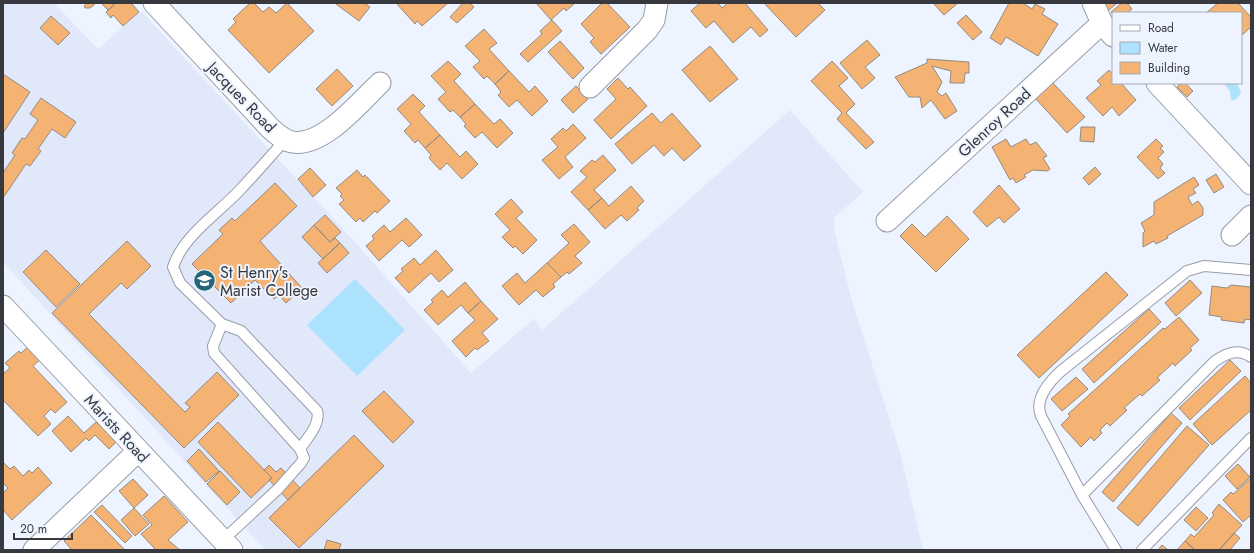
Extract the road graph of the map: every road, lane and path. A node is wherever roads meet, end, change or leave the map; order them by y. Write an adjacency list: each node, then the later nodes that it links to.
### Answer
1 (154, 3): 8 (street, Jacques Road)
2 (657, 3): 7 (street)
3 (1093, 3): 4 (street)
4 (1107, 30): 11 (street, Glenroy Road)
5 (380, 83): 8 (street, Jacques Road)
6 (1158, 84): 9 (street)
7 (590, 87)
8 (285, 140): 15 (lane)
9 (1251, 184)
10 (1251, 216): 12 (street)
11 (887, 221)
12 (1232, 235)
13 (1251, 270): 20 (lane)
14 (3, 306): 19 (street, Marists Road)
15 (222, 324): 18 (lane); 18 (lane)
16 (1251, 357): 20 (lane)
17 (1251, 438): 24 (lane)
18 (300, 449): 21 (lane)
19 (138, 451): 21 (street, Marists Road); 22 (street)
20 (1082, 495): 23 (lane)
21 (227, 545)
22 (34, 550)
23 (1116, 550)
24 (1142, 550)

